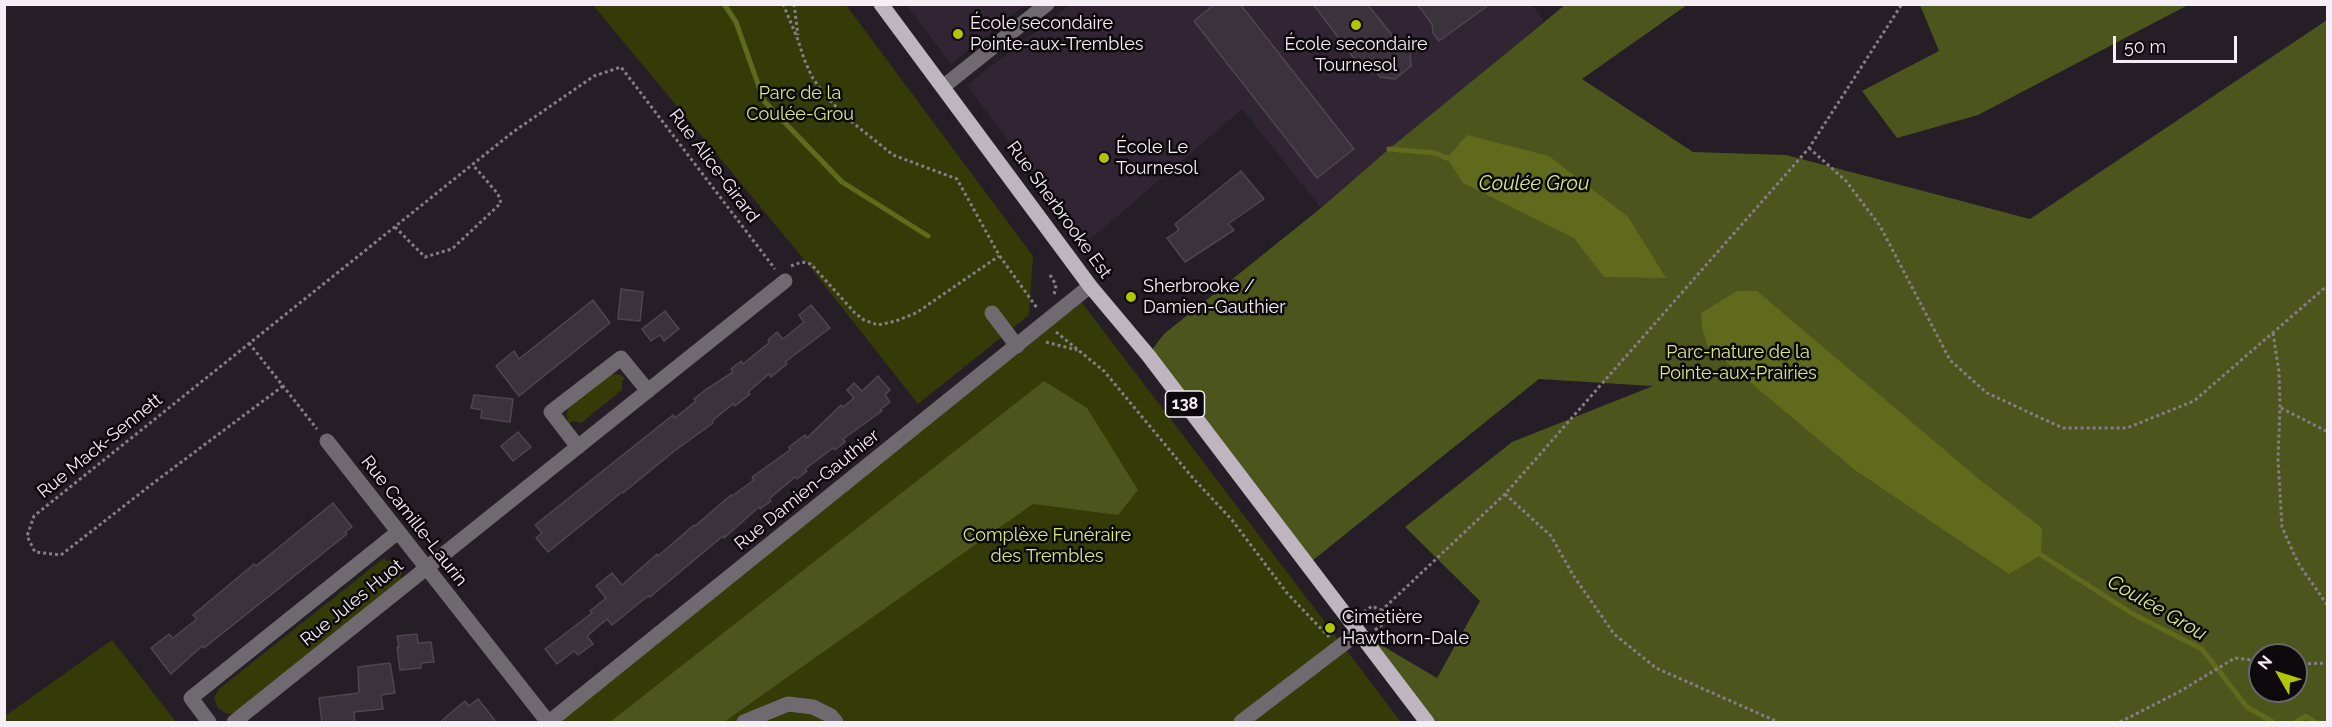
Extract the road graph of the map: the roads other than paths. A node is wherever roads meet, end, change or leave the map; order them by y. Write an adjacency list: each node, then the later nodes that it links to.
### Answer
1 (881, 4): 3 (main road, Rue Sherbrooke Est / 138)
2 (1047, 4): 3 (street)
3 (944, 86): 5 (main road, Rue Sherbrooke Est / 138)
4 (785, 281): 8 (street, Rue Jules Huot)
5 (1090, 286): 7 (street, Rue Damien-Gauthier); 13 (main road, Rue Sherbrooke Est / 138)
6 (992, 313): 7 (street)
7 (1017, 346): 16 (street, Rue Damien-Gauthier)
8 (648, 391): 10 (street, Rue Jules Huot); 10 (street)
9 (327, 441): 11 (street, Rue Camille-Laurin)
10 (578, 447): 12 (street, Rue Jules Huot)
11 (398, 532): 12 (street, Rue Camille-Laurin); 14 (street, Rue Jules Huot)
12 (427, 568): 15 (street, Rue Jules Huot); 16 (street, Rue Camille-Laurin)
13 (1359, 632): 19 (street); 20 (main road, Rue Sherbrooke Est / 138)
14 (209, 723)
15 (234, 723)
16 (548, 723)
17 (744, 723): 18 (street)
18 (836, 723)
19 (1241, 723)
20 (1427, 723)

